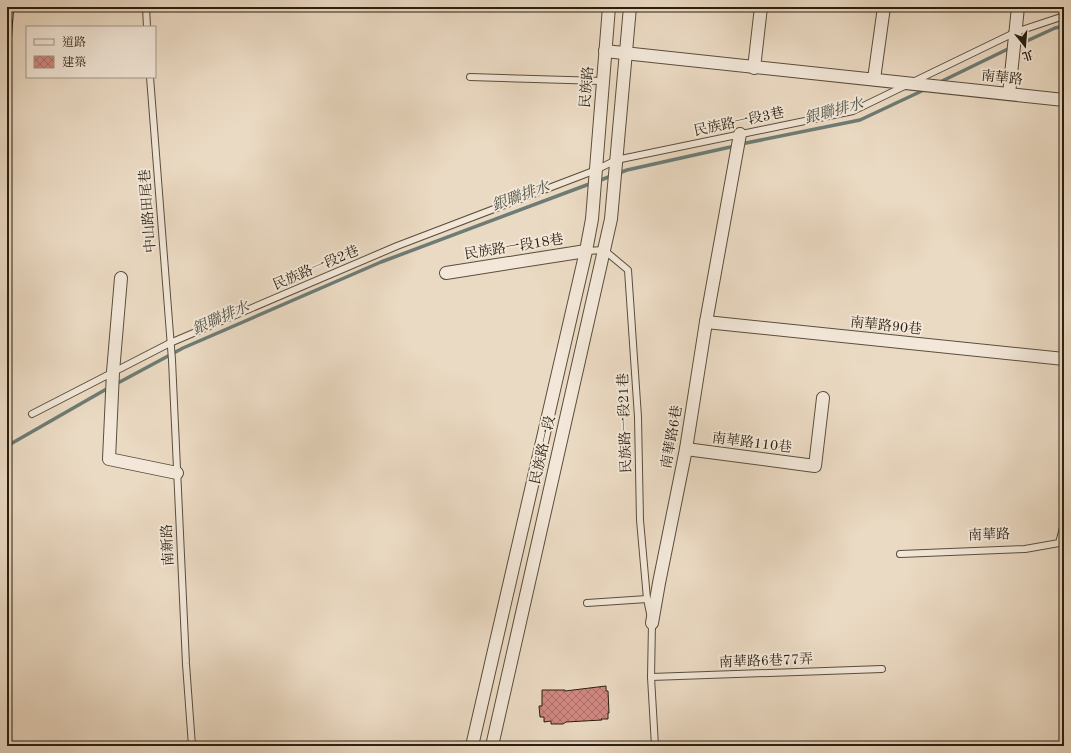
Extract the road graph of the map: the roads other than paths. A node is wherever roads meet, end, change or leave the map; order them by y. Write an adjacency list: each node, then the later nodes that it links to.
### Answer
1 (146, 7): 8 (lane)
2 (609, 7): 10 (street, 民族路)
3 (630, 7): 11 (street)
4 (761, 7): 12 (street)
5 (884, 7): 15 (street)
6 (1018, 7): 9 (street)
7 (1064, 16): 9 (lane, 民族路一段3巷)
8 (147, 26)
9 (1015, 42): 17 (lane, 民族路一段3巷); 18 (street)
10 (605, 51): 11 (street, 南華路); 16 (street, 民族路)
11 (626, 53): 12 (street, 南華路); 21 (street)
12 (754, 68): 15 (street, 南華路)
13 (470, 77): 16 (lane)
14 (150, 78): 28 (lane, 中山路田尾巷)
15 (874, 79): 17 (street, 南華路)
16 (602, 81): 22 (street, 民族路)
17 (908, 84): 18 (street, 南華路); 20 (lane, 民族路一段3巷)
18 (1009, 94): 19 (street, 南華路)
19 (1064, 100)
20 (739, 141): 21 (lane, 民族路一段3巷); 27 (street, 南華路6巷)
21 (615, 169): 22 (lane, 民族路一段2巷); 23 (street, 民族路一段)
22 (595, 178): 24 (street, 民族路一段); 28 (lane, 民族路一段2巷)
23 (604, 250): 24 (lane); 31 (street, 民族路一段); 39 (lane, 民族路一段21巷)
24 (586, 251): 25 (street, 民族路一段18巷); 30 (street, 民族路一段)
25 (446, 272)
26 (121, 278): 32 (street)
27 (706, 322): 29 (street, 南華路90巷); 35 (street, 南華路6巷)
28 (170, 343): 32 (lane, 民族路一段2巷); 36 (lane, 南新路)
29 (1064, 359)
30 (560, 366): 31 (street); 45 (street, 民族路一段)
31 (577, 370): 46 (street, 民族路一段)
32 (114, 372): 34 (lane, 民族路一段2巷); 36 (street)
33 (823, 398): 35 (street, 南華路110巷)
34 (32, 414)
35 (686, 450): 41 (street, 南華路6巷)
36 (177, 473): 44 (lane, 南新路)
37 (1064, 524): 38 (lane, 南華路)
38 (900, 554)
39 (647, 599): 40 (lane); 41 (lane, 民族路一段21巷)
40 (587, 603)
41 (652, 624): 43 (lane, 南華路6巷)
42 (882, 669): 43 (lane, 南華路6巷77弄)
43 (651, 677): 47 (lane, 南華路6巷)
44 (192, 746)
45 (472, 746)
46 (492, 746)
47 (655, 746)

